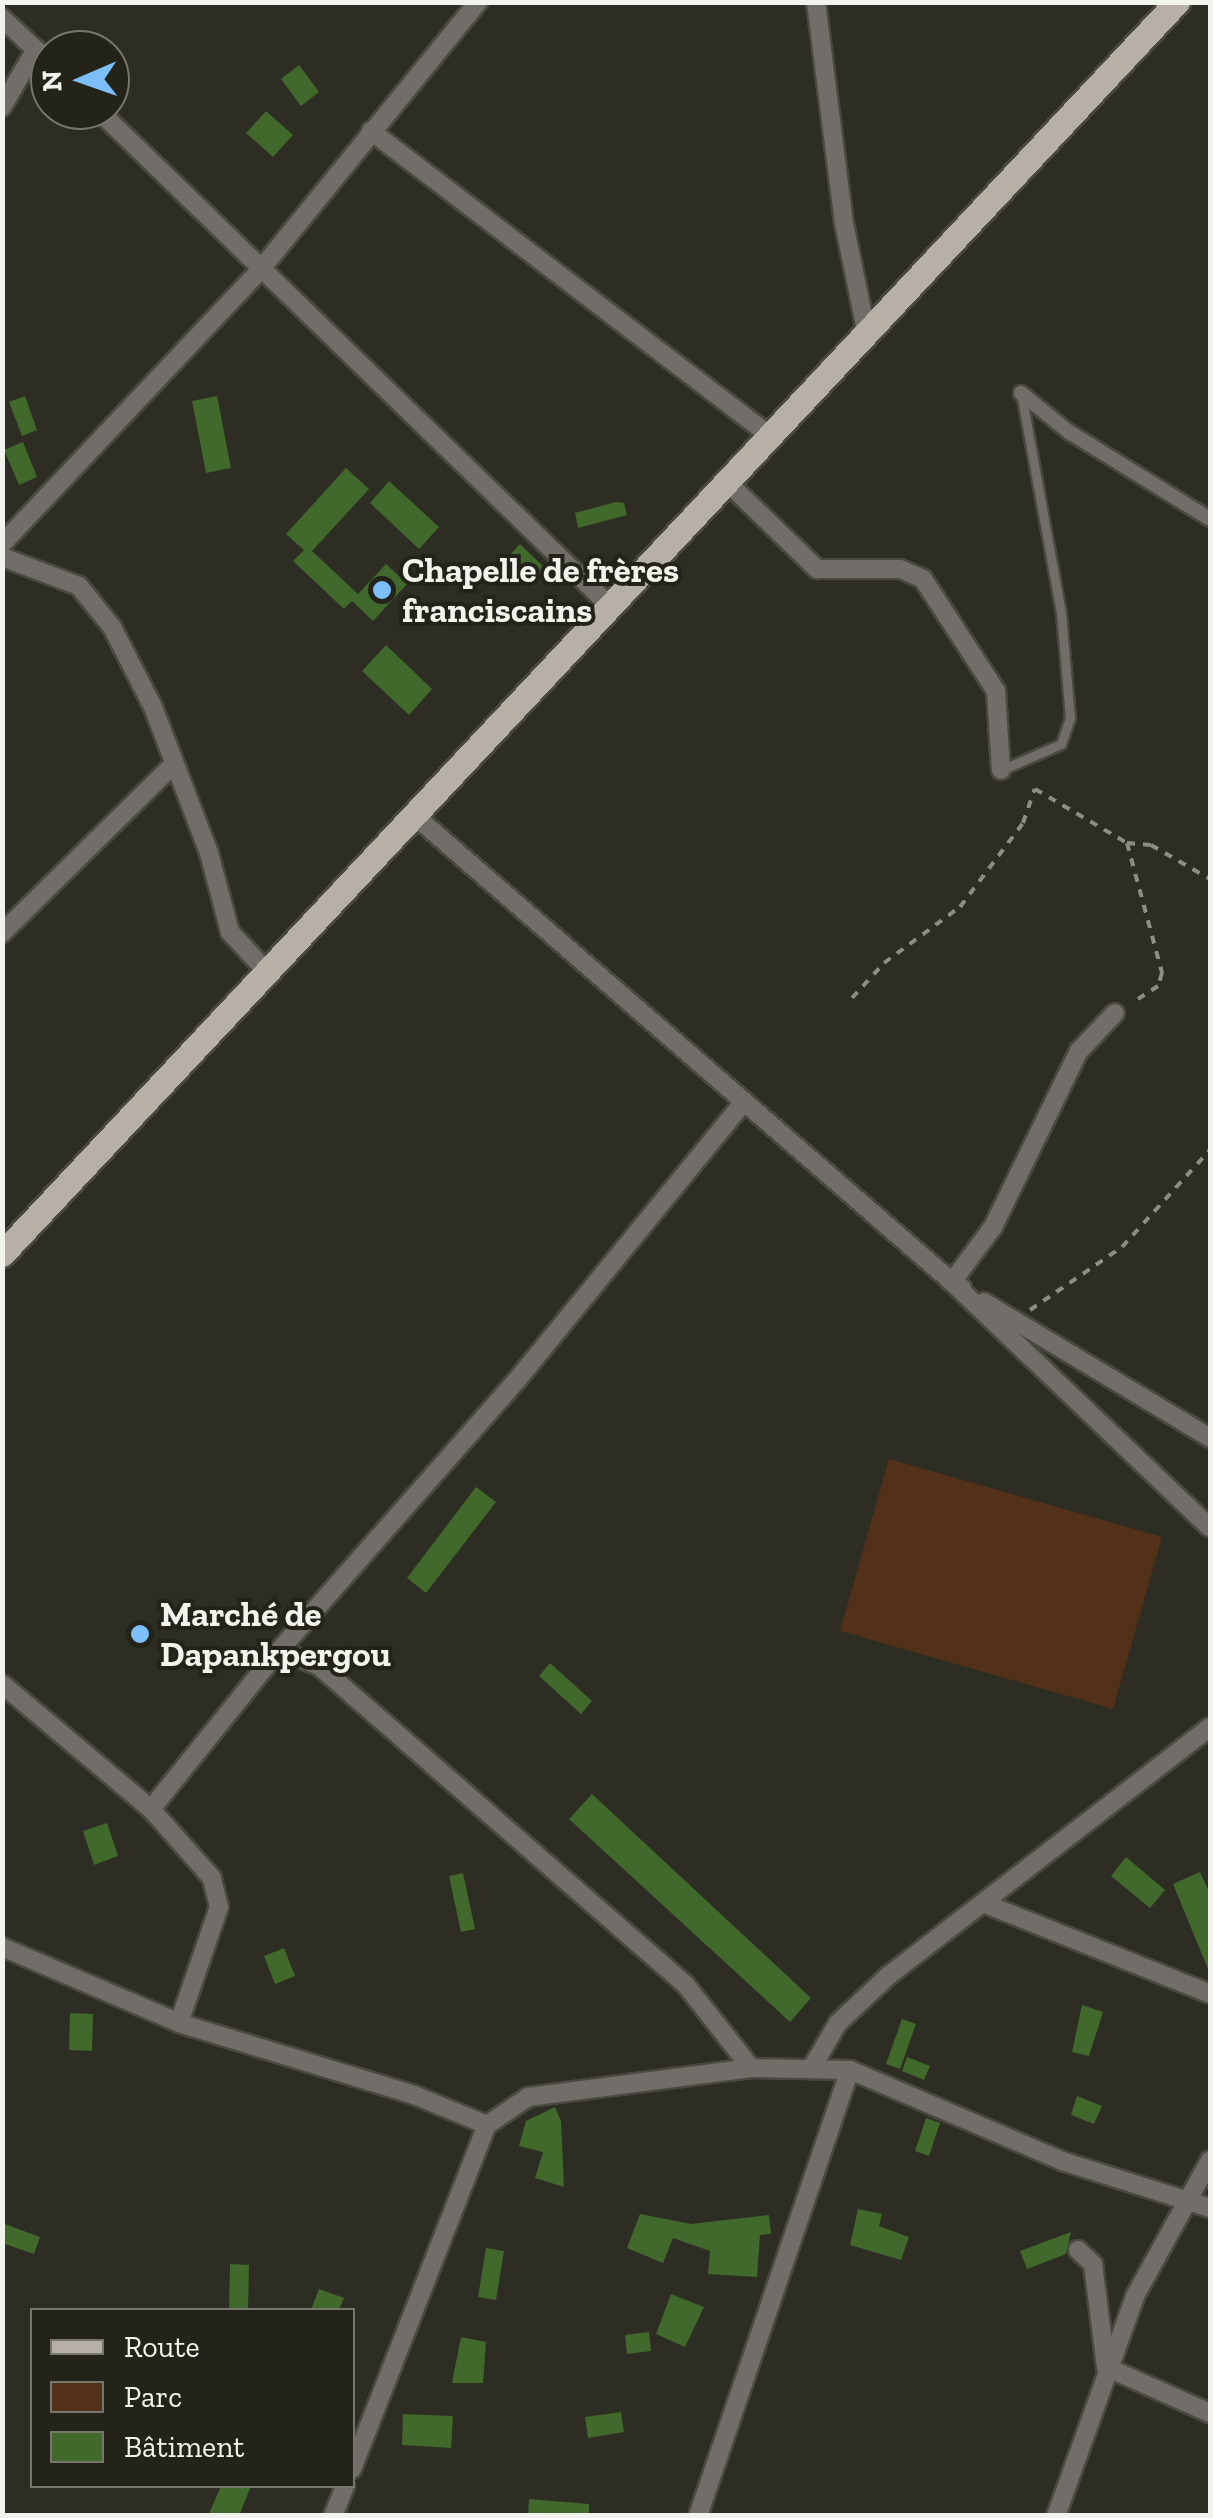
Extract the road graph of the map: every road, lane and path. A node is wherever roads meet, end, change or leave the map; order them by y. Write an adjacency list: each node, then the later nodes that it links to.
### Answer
1 (478, 2): 9 (street)
2 (816, 2): 11 (street)
3 (1176, 2): 11 (main road)
4 (2, 18): 5 (street)
5 (30, 44)
6 (30, 72): 7 (street)
7 (2, 107)
8 (119, 130): 10 (street)
9 (371, 131): 10 (street); 13 (street)
10 (261, 269): 16 (street); 18 (street)
11 (866, 330): 13 (main road)
12 (1021, 393): 15 (street); 20 (lane)
13 (768, 435): 14 (main road)
14 (726, 482): 18 (main road); 20 (street)
15 (1210, 519)
16 (2, 544)
17 (2, 557): 19 (street)
18 (610, 606): 21 (main road)
19 (174, 764): 24 (street); 25 (street)
20 (1001, 770)
21 (414, 815): 25 (main road); 28 (street)
22 (1127, 843): 23 (path); 26 (path); 27 (path)
23 (1210, 879)
24 (2, 932)
25 (267, 972): 30 (main road)
26 (852, 998)
27 (1115, 1013): 31 (street)
28 (744, 1102): 31 (street); 35 (street)
29 (1210, 1150): 32 (path)
30 (2, 1254)
31 (952, 1282): 32 (street); 34 (street)
32 (1013, 1320): 33 (street)
33 (1210, 1438)
34 (1210, 1528)
35 (271, 1660): 38 (street); 43 (street)
36 (2, 1684): 38 (street)
37 (1210, 1727): 39 (street)
38 (151, 1809): 42 (street)
39 (988, 1905): 41 (street); 44 (street)
40 (2, 1947): 42 (street)
41 (1210, 1994)
42 (180, 2023): 46 (street)
43 (751, 2068): 44 (street); 46 (street)
44 (812, 2070): 45 (street)
45 (850, 2070): 48 (street); 56 (street)
46 (487, 2124): 53 (street)
47 (1210, 2160): 48 (street)
48 (1191, 2201): 49 (street); 51 (street)
49 (1210, 2208)
50 (1078, 2250): 51 (street)
51 (1106, 2367): 52 (street); 57 (street)
52 (1210, 2413)
53 (355, 2461)
54 (345, 2488): 55 (street)
55 (333, 2516)
56 (698, 2516)
57 (1056, 2516)

